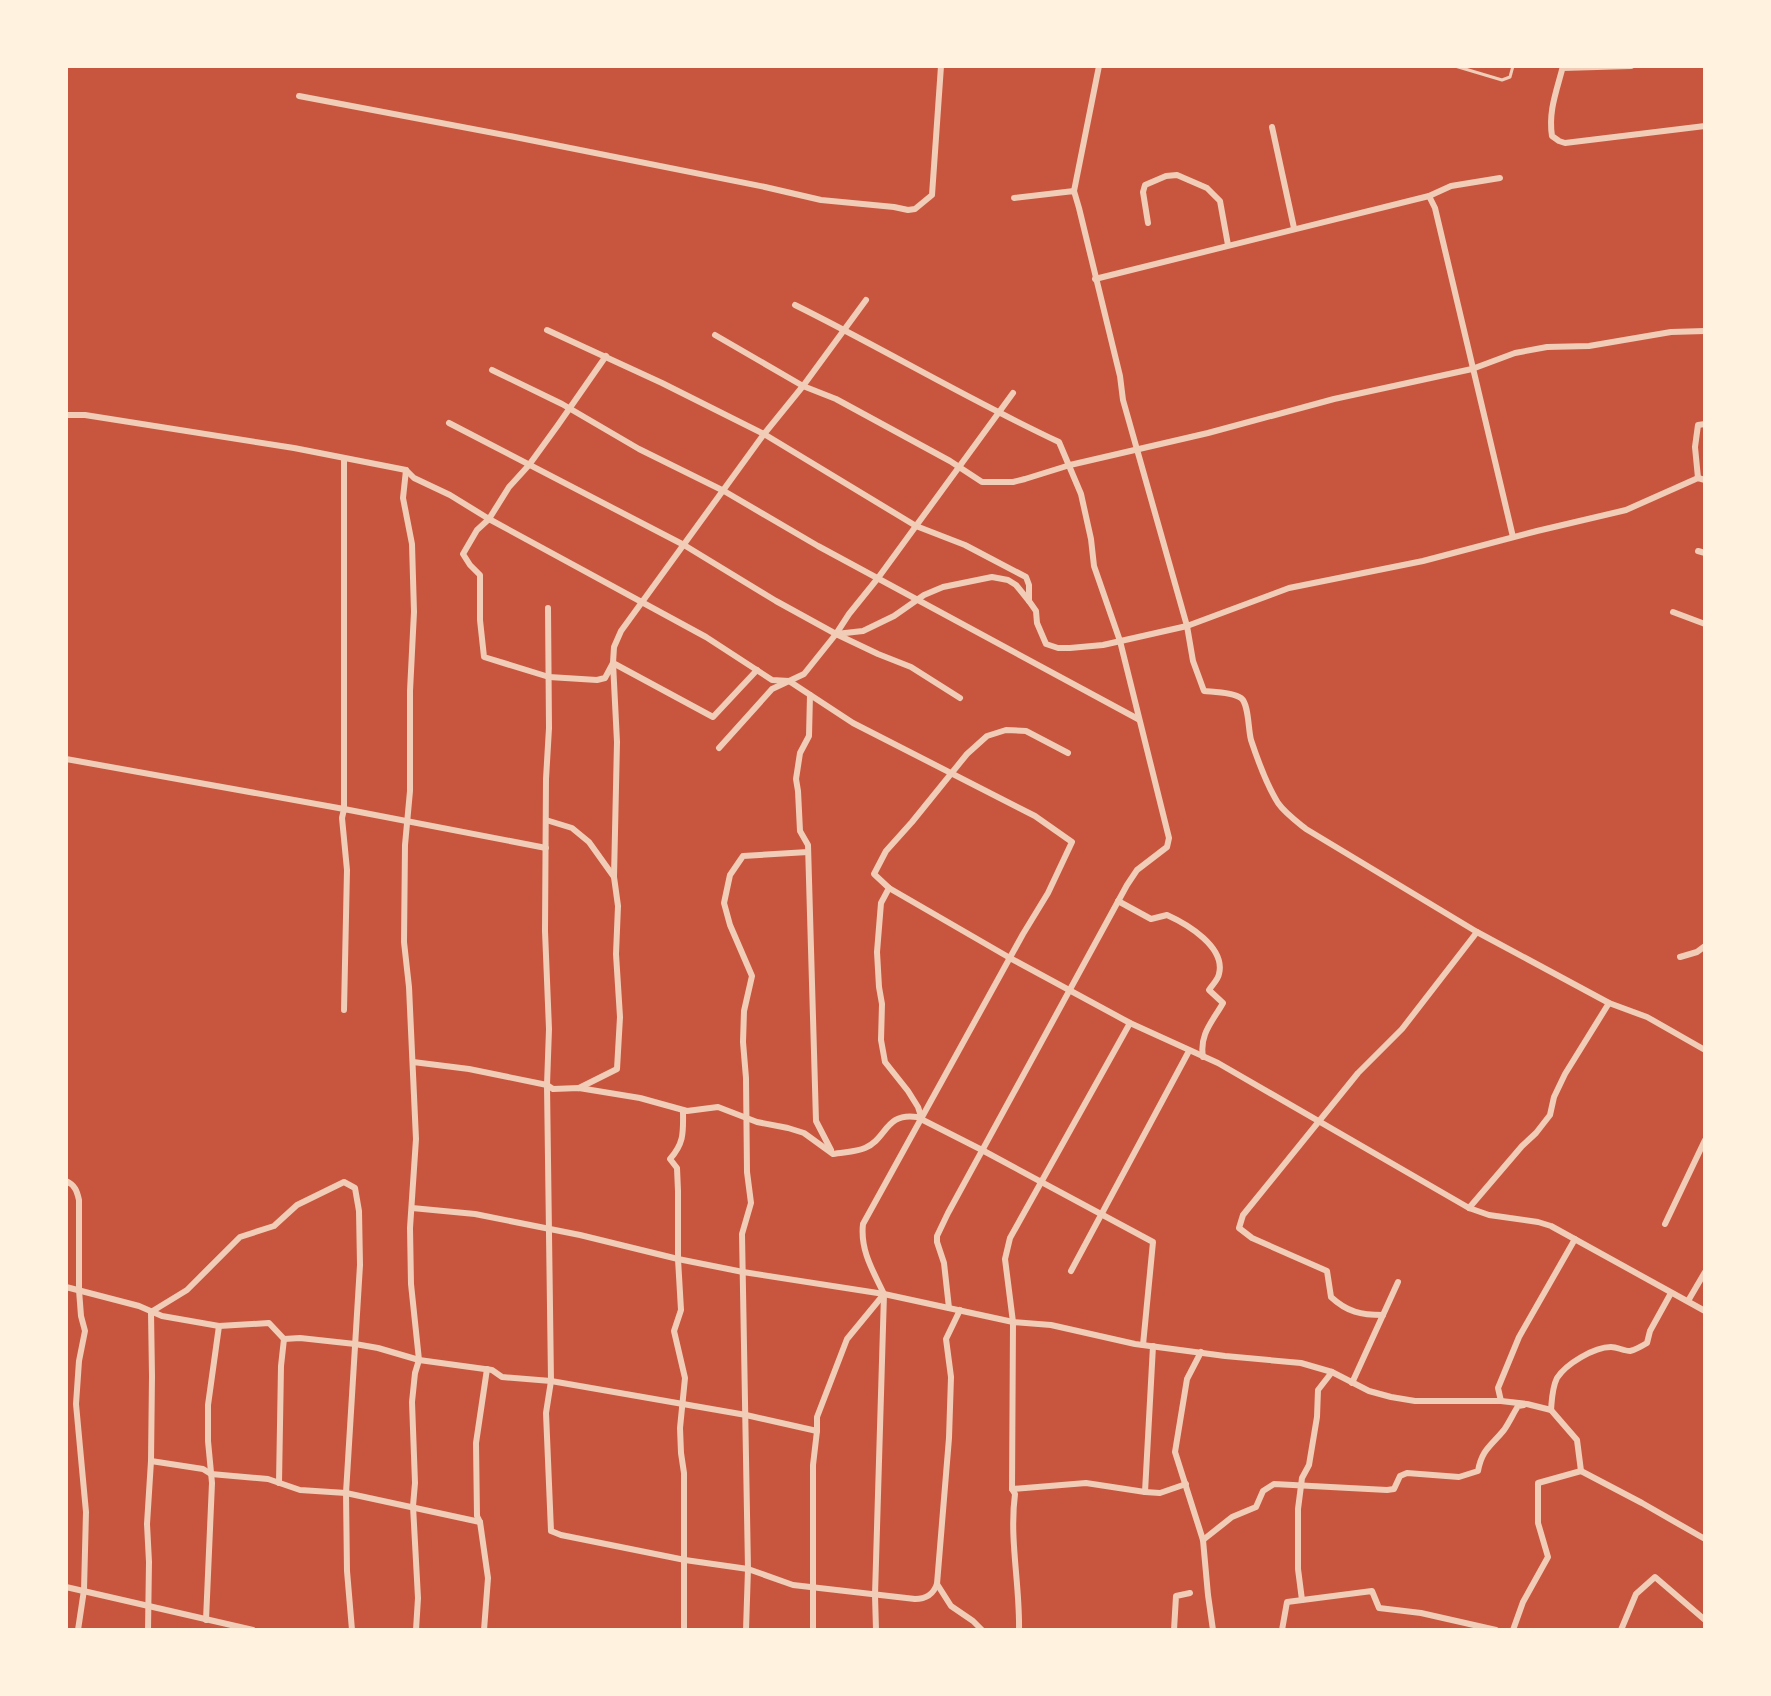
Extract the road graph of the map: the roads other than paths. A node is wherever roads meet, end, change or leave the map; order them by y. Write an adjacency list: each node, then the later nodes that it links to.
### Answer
1 (941, 66): 7 (street)
2 (1099, 66): 11 (street)
3 (1455, 66): 4 (lane)
4 (1513, 66)
5 (1631, 66): 6 (street)
6 (1563, 67): 8 (street)
7 (299, 96)
8 (1705, 126)
9 (1272, 127): 15 (street)
10 (1500, 178): 12 (street)
11 (1074, 191): 13 (street); 17 (street)
12 (1429, 196): 15 (street); 25 (street)
13 (1014, 198)
14 (1148, 223): 16 (street)
15 (1294, 228): 16 (street)
16 (1228, 245): 17 (street)
17 (1095, 279): 35 (street)
18 (866, 300): 21 (street)
19 (795, 305): 21 (street)
20 (547, 330): 24 (street)
21 (846, 330): 27 (street); 30 (street)
22 (1705, 331): 25 (street)
23 (715, 335): 27 (street)
24 (606, 356): 29 (street); 34 (street)
25 (1472, 369): 35 (street); 45 (street)
26 (492, 370): 29 (street)
27 (803, 386): 34 (street); 39 (street)
28 (1013, 393): 30 (street)
29 (569, 408): 37 (street); 42 (street)
30 (998, 413): 38 (street); 39 (street)
31 (66, 415): 36 (street)
32 (449, 423): 37 (street)
33 (1705, 424): 41 (street)
34 (764, 434): 42 (street); 44 (street)
35 (1137, 449): 38 (street); 54 (street)
36 (344, 458): 40 (street); 68 (street)
37 (529, 465): 43 (street); 46 (street)
38 (1070, 465): 39 (street); 56 (street)
39 (959, 468): 44 (street)
40 (406, 470): 43 (street); 69 (street)
41 (1702, 479): 45 (street)
42 (724, 491): 46 (street); 47 (street)
43 (489, 519): 49 (street); 59 (street)
44 (916, 526): 47 (street); 50 (street)
45 (1513, 537): 54 (street)
46 (684, 545): 49 (street); 55 (street)
47 (878, 578): 48 (street); 55 (street)
48 (917, 599): 50 (street); 55 (street); 63 (street)
49 (642, 601): 57 (street); 58 (street)
50 (1029, 601): 56 (street)
51 (548, 608): 59 (street)
52 (1673, 612): 53 (street)
53 (1705, 624)
54 (1187, 626): 56 (street); 76 (street)
55 (836, 634): 60 (street); 62 (street)
56 (1120, 641): 63 (street)
57 (613, 663): 58 (street); 59 (street); 73 (street)
58 (757, 670): 60 (street)
59 (549, 677): 70 (street)
60 (789, 681): 61 (street); 64 (street)
61 (810, 695): 67 (street); 72 (street)
62 (960, 698)
63 (1138, 719): 75 (street)
64 (719, 748)
65 (1068, 753): 67 (street)
66 (66, 759): 68 (street)
67 (952, 774): 74 (street); 79 (street)
68 (344, 809): 69 (street); 82 (street)
69 (407, 820): 71 (street); 87 (street)
70 (546, 820): 71 (street); 73 (street)
71 (546, 848): 88 (street)
72 (808, 852): 91 (street); 96 (street)
73 (614, 877): 89 (street)
74 (889, 888): 79 (street); 92 (street)
75 (1118, 901): 80 (street); 86 (street)
76 (1477, 932): 81 (street); 93 (street)
77 (1705, 946): 78 (street)
78 (1680, 957)
79 (1010, 958): 80 (street); 92 (street)
80 (1070, 989): 83 (street); 95 (street)
81 (1609, 1003): 84 (street); 100 (street)
82 (344, 1010)
83 (1130, 1023): 85 (street); 98 (street)
84 (1705, 1050)
85 (1189, 1051): 86 (street); 101 (street)
86 (1203, 1057): 93 (street)
87 (413, 1062): 88 (street); 99 (street)
88 (547, 1085): 89 (street); 103 (street)
89 (579, 1088): 90 (street)
90 (683, 1110): 91 (street); 105 (street)
91 (746, 1118): 96 (street); 107 (street)
92 (922, 1119): 95 (street); 96 (street); 113 (street)
93 (1319, 1121): 100 (street); 119 (street)
94 (1705, 1140): 102 (street)
95 (982, 1150): 98 (street); 115 (street)
96 (833, 1154)
97 (66, 1181): 111 (street)
98 (1041, 1182): 101 (street); 120 (street)
99 (412, 1208): 103 (street); 127 (street)
100 (1469, 1208): 104 (street)
101 (1100, 1215): 106 (street); 124 (street)
102 (1665, 1224)
103 (548, 1228): 105 (street); 130 (street)
104 (1575, 1239): 112 (street); 132 (street)
105 (678, 1259): 107 (street); 133 (street)
106 (1071, 1271)
107 (743, 1272): 113 (street); 136 (street)
108 (1705, 1272): 114 (street)
109 (1398, 1282): 119 (street)
110 (66, 1287): 111 (street)
111 (79, 1290): 118 (street); 156 (street)
112 (1671, 1293): 114 (street); 135 (street)
113 (884, 1294): 115 (street); 137 (street); 158 (street)
114 (1688, 1301): 117 (street)
115 (949, 1308): 116 (street)
116 (960, 1310): 120 (street); 153 (street)
117 (1705, 1311)
118 (151, 1312): 121 (street); 123 (street); 138 (street)
119 (1383, 1315): 131 (street)
120 (1013, 1322): 124 (street); 144 (street)
121 (219, 1326): 122 (street); 140 (street)
122 (284, 1339): 123 (street); 141 (street)
123 (355, 1344): 127 (street); 146 (street)
124 (1143, 1345): 125 (street)
125 (1153, 1346): 126 (street); 145 (street)
126 (1201, 1352): 129 (street); 142 (street)
127 (419, 1360): 128 (street); 147 (street)
128 (487, 1369): 130 (street); 148 (street)
129 (1332, 1372): 131 (street); 143 (street)
130 (551, 1381): 133 (street); 151 (street)
131 (1352, 1383): 132 (street)
132 (1501, 1401): 134 (street)
133 (682, 1404): 136 (street); 151 (street)
134 (1527, 1404): 135 (street); 143 (street)
135 (1551, 1410): 139 (street)
136 (746, 1415): 137 (street); 152 (street)
137 (817, 1431): 155 (street)
138 (151, 1461): 140 (street); 160 (street)
139 (1581, 1471): 149 (street); 179 (street)
140 (211, 1474): 141 (street); 161 (street)
141 (279, 1483): 146 (street)
142 (1186, 1484): 145 (street); 150 (street)
143 (1301, 1485): 150 (street); 159 (street)
144 (1012, 1489): 145 (street); 174 (street)
145 (1145, 1492)
146 (346, 1493): 147 (street); 166 (street)
147 (413, 1506): 148 (street); 167 (street)
148 (480, 1522): 168 (street)
149 (1705, 1539)
150 (1203, 1540): 176 (street)
151 (685, 1560): 152 (street); 169 (street)
152 (748, 1569): 155 (street); 170 (street)
153 (937, 1584): 158 (street); 173 (street)
154 (66, 1587): 156 (street)
155 (813, 1588): 158 (street); 171 (street)
156 (84, 1590): 160 (street); 163 (street)
157 (1190, 1593): 175 (street)
158 (875, 1595): 172 (street)
159 (1302, 1600): 177 (street); 178 (street)
160 (148, 1606): 161 (street); 164 (street)
161 (206, 1620): 165 (street)
162 (1705, 1620): 180 (street)
163 (78, 1630)
164 (148, 1630)
165 (253, 1630)
166 (352, 1630)
167 (416, 1630)
168 (484, 1630)
169 (684, 1630)
170 (746, 1630)
171 (813, 1630)
172 (876, 1630)
173 (982, 1630)
174 (1019, 1630)
175 (1174, 1630)
176 (1213, 1630)
177 (1282, 1630)
178 (1496, 1630)
179 (1513, 1630)
180 (1621, 1630)

